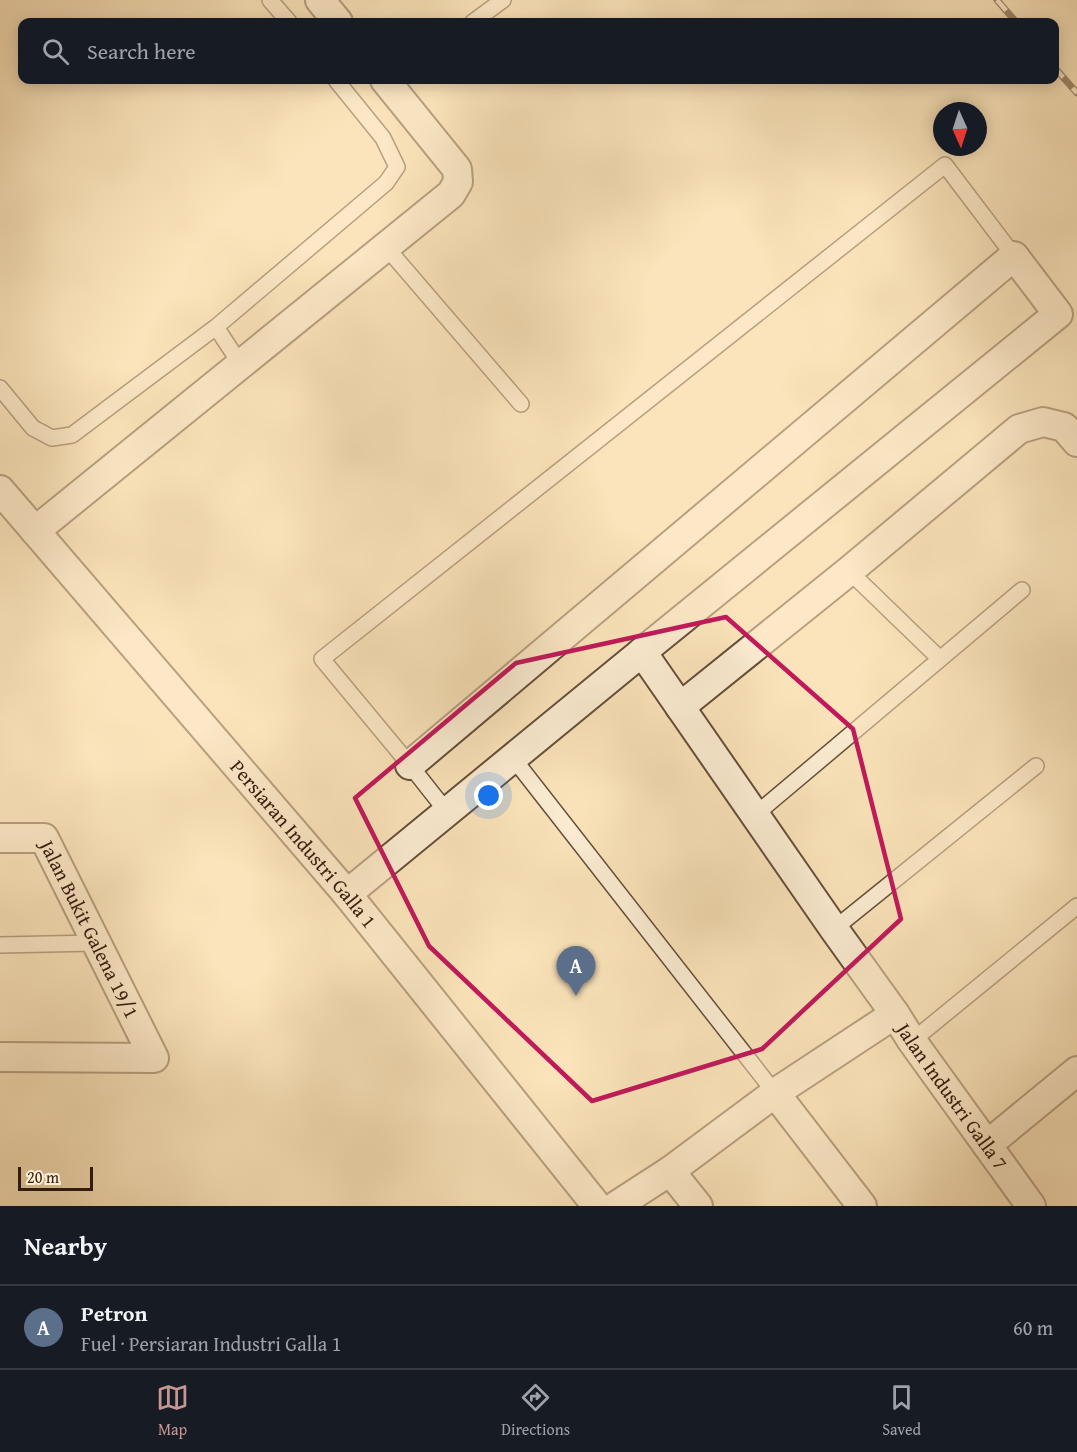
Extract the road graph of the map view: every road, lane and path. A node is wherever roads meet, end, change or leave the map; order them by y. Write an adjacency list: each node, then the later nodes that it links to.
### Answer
1 (270, 0): 4 (lane)
2 (320, 0): 5 (street)
3 (503, 0): 6 (lane)
4 (286, 18)
5 (335, 18)
6 (478, 18)
7 (339, 84): 11 (lane)
8 (393, 84): 9 (street)
9 (386, 247): 12 (street); 14 (lane)
10 (1014, 256): 20 (street); 24 (street); 24 (lane)
11 (216, 327): 12 (lane); 13 (lane)
12 (241, 365): 17 (street)
13 (0, 388)
14 (521, 404)
15 (1077, 442): 18 (street)
16 (0, 490): 17 (street, Persiaran Industri Galla 1)
17 (35, 531): 29 (street, Persiaran Industri Galla 1)
18 (849, 571): 21 (lane); 22 (street)
19 (1022, 590): 21 (lane)
20 (642, 652): 22 (street, Jalan Industri Galla 7); 23 (street)
21 (940, 659): 27 (lane)
22 (680, 707): 27 (street, Jalan Industri Galla 7)
23 (513, 758): 26 (street); 38 (lane)
24 (410, 765): 26 (lane)
25 (1036, 766): 31 (lane)
26 (447, 812): 29 (street)
27 (755, 815): 31 (street, Jalan Industri Galla 7)
28 (0, 838): 32 (street, Jalan Bukit Galena 19/1)
29 (347, 894): 41 (street, Persiaran Industri Galla 1)
30 (1077, 906): 35 (lane)
31 (834, 929): 34 (street, Jalan Industri Galla 7)
32 (96, 943): 33 (lane); 36 (street, Jalan Bukit Galena 19/1)
33 (0, 945)
34 (895, 1014): 35 (street, Jalan Industri Galla 7); 38 (street)
35 (912, 1041): 39 (street, Jalan Industri Galla 7)
36 (0, 1057)
37 (1077, 1071): 39 (street)
38 (775, 1093): 40 (street); 44 (street)
39 (987, 1145): 45 (street, Jalan Industri Galla 7)
40 (670, 1171): 42 (street); 43 (street)
41 (597, 1206)
42 (616, 1206)
43 (698, 1206)
44 (862, 1206)
45 (1031, 1206)

